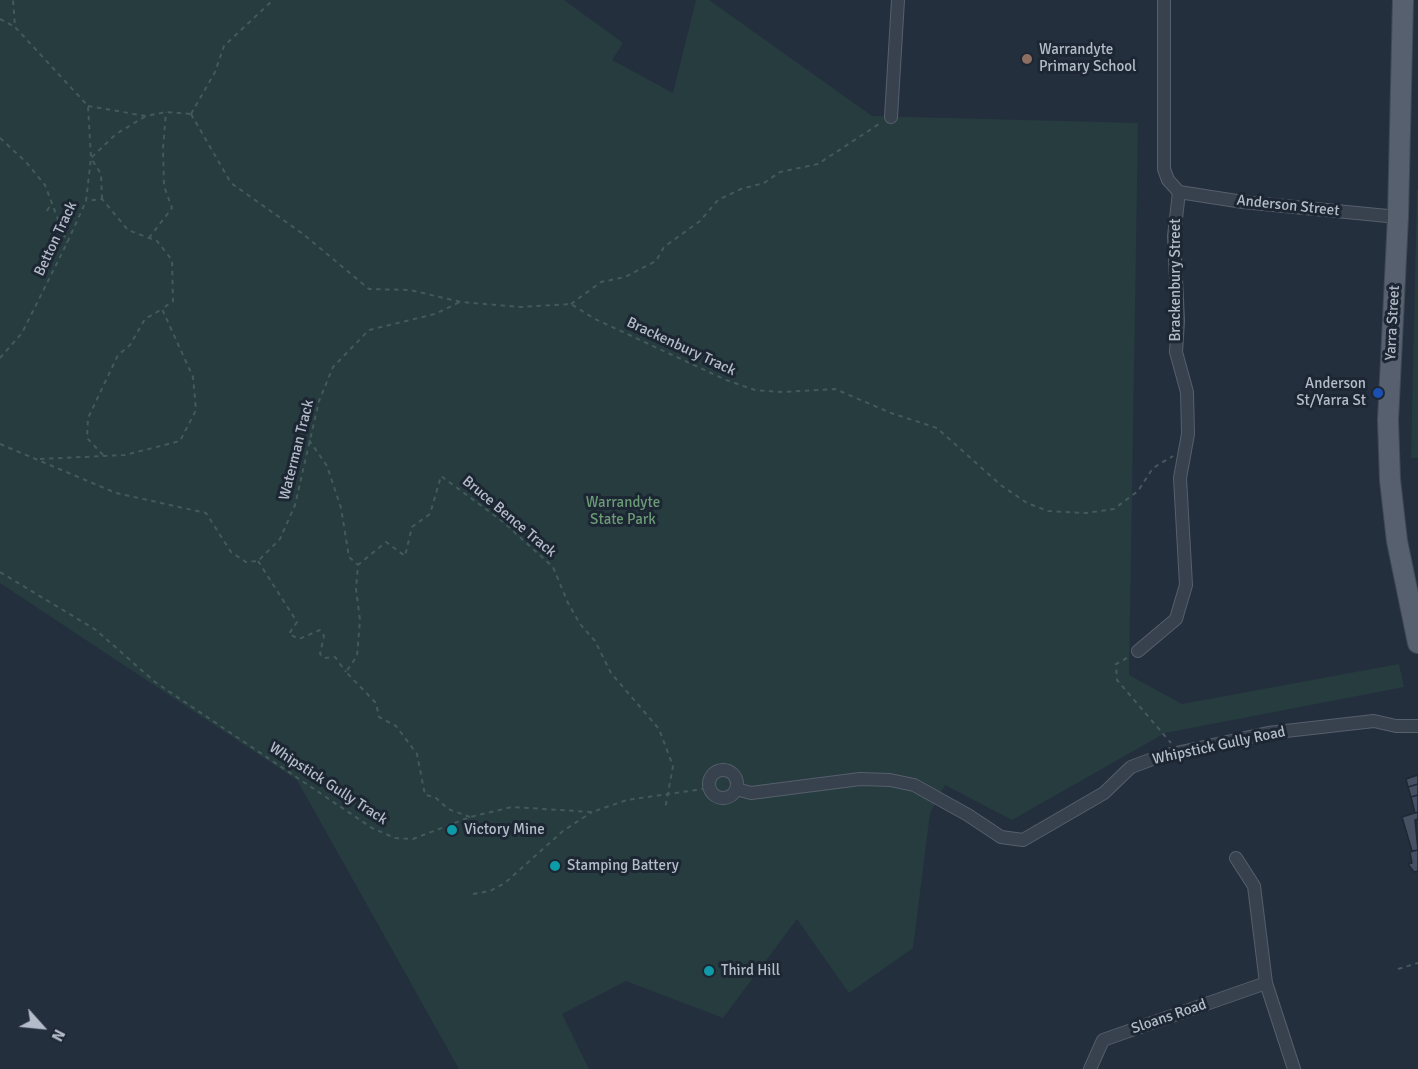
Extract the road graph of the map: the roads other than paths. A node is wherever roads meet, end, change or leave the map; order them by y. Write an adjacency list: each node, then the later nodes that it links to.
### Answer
1 (898, 0): 4 (street)
2 (1164, 0): 5 (street)
3 (1403, 0): 6 (main road, Yarra Street)
4 (891, 117)
5 (1179, 192): 6 (street, Anderson Street); 8 (street, Brackenbury Street)
6 (1398, 217): 7 (main road, Yarra Street)
7 (1418, 644)
8 (1138, 651)
9 (1418, 726): 10 (street, Whipstick Gully Road)
10 (736, 789): 10 (street, Whipstick Gully Road)
11 (1236, 858): 12 (street)
12 (1266, 983): 13 (street, Sloans Road); 14 (street)
13 (1090, 1069)
14 (1294, 1069)

